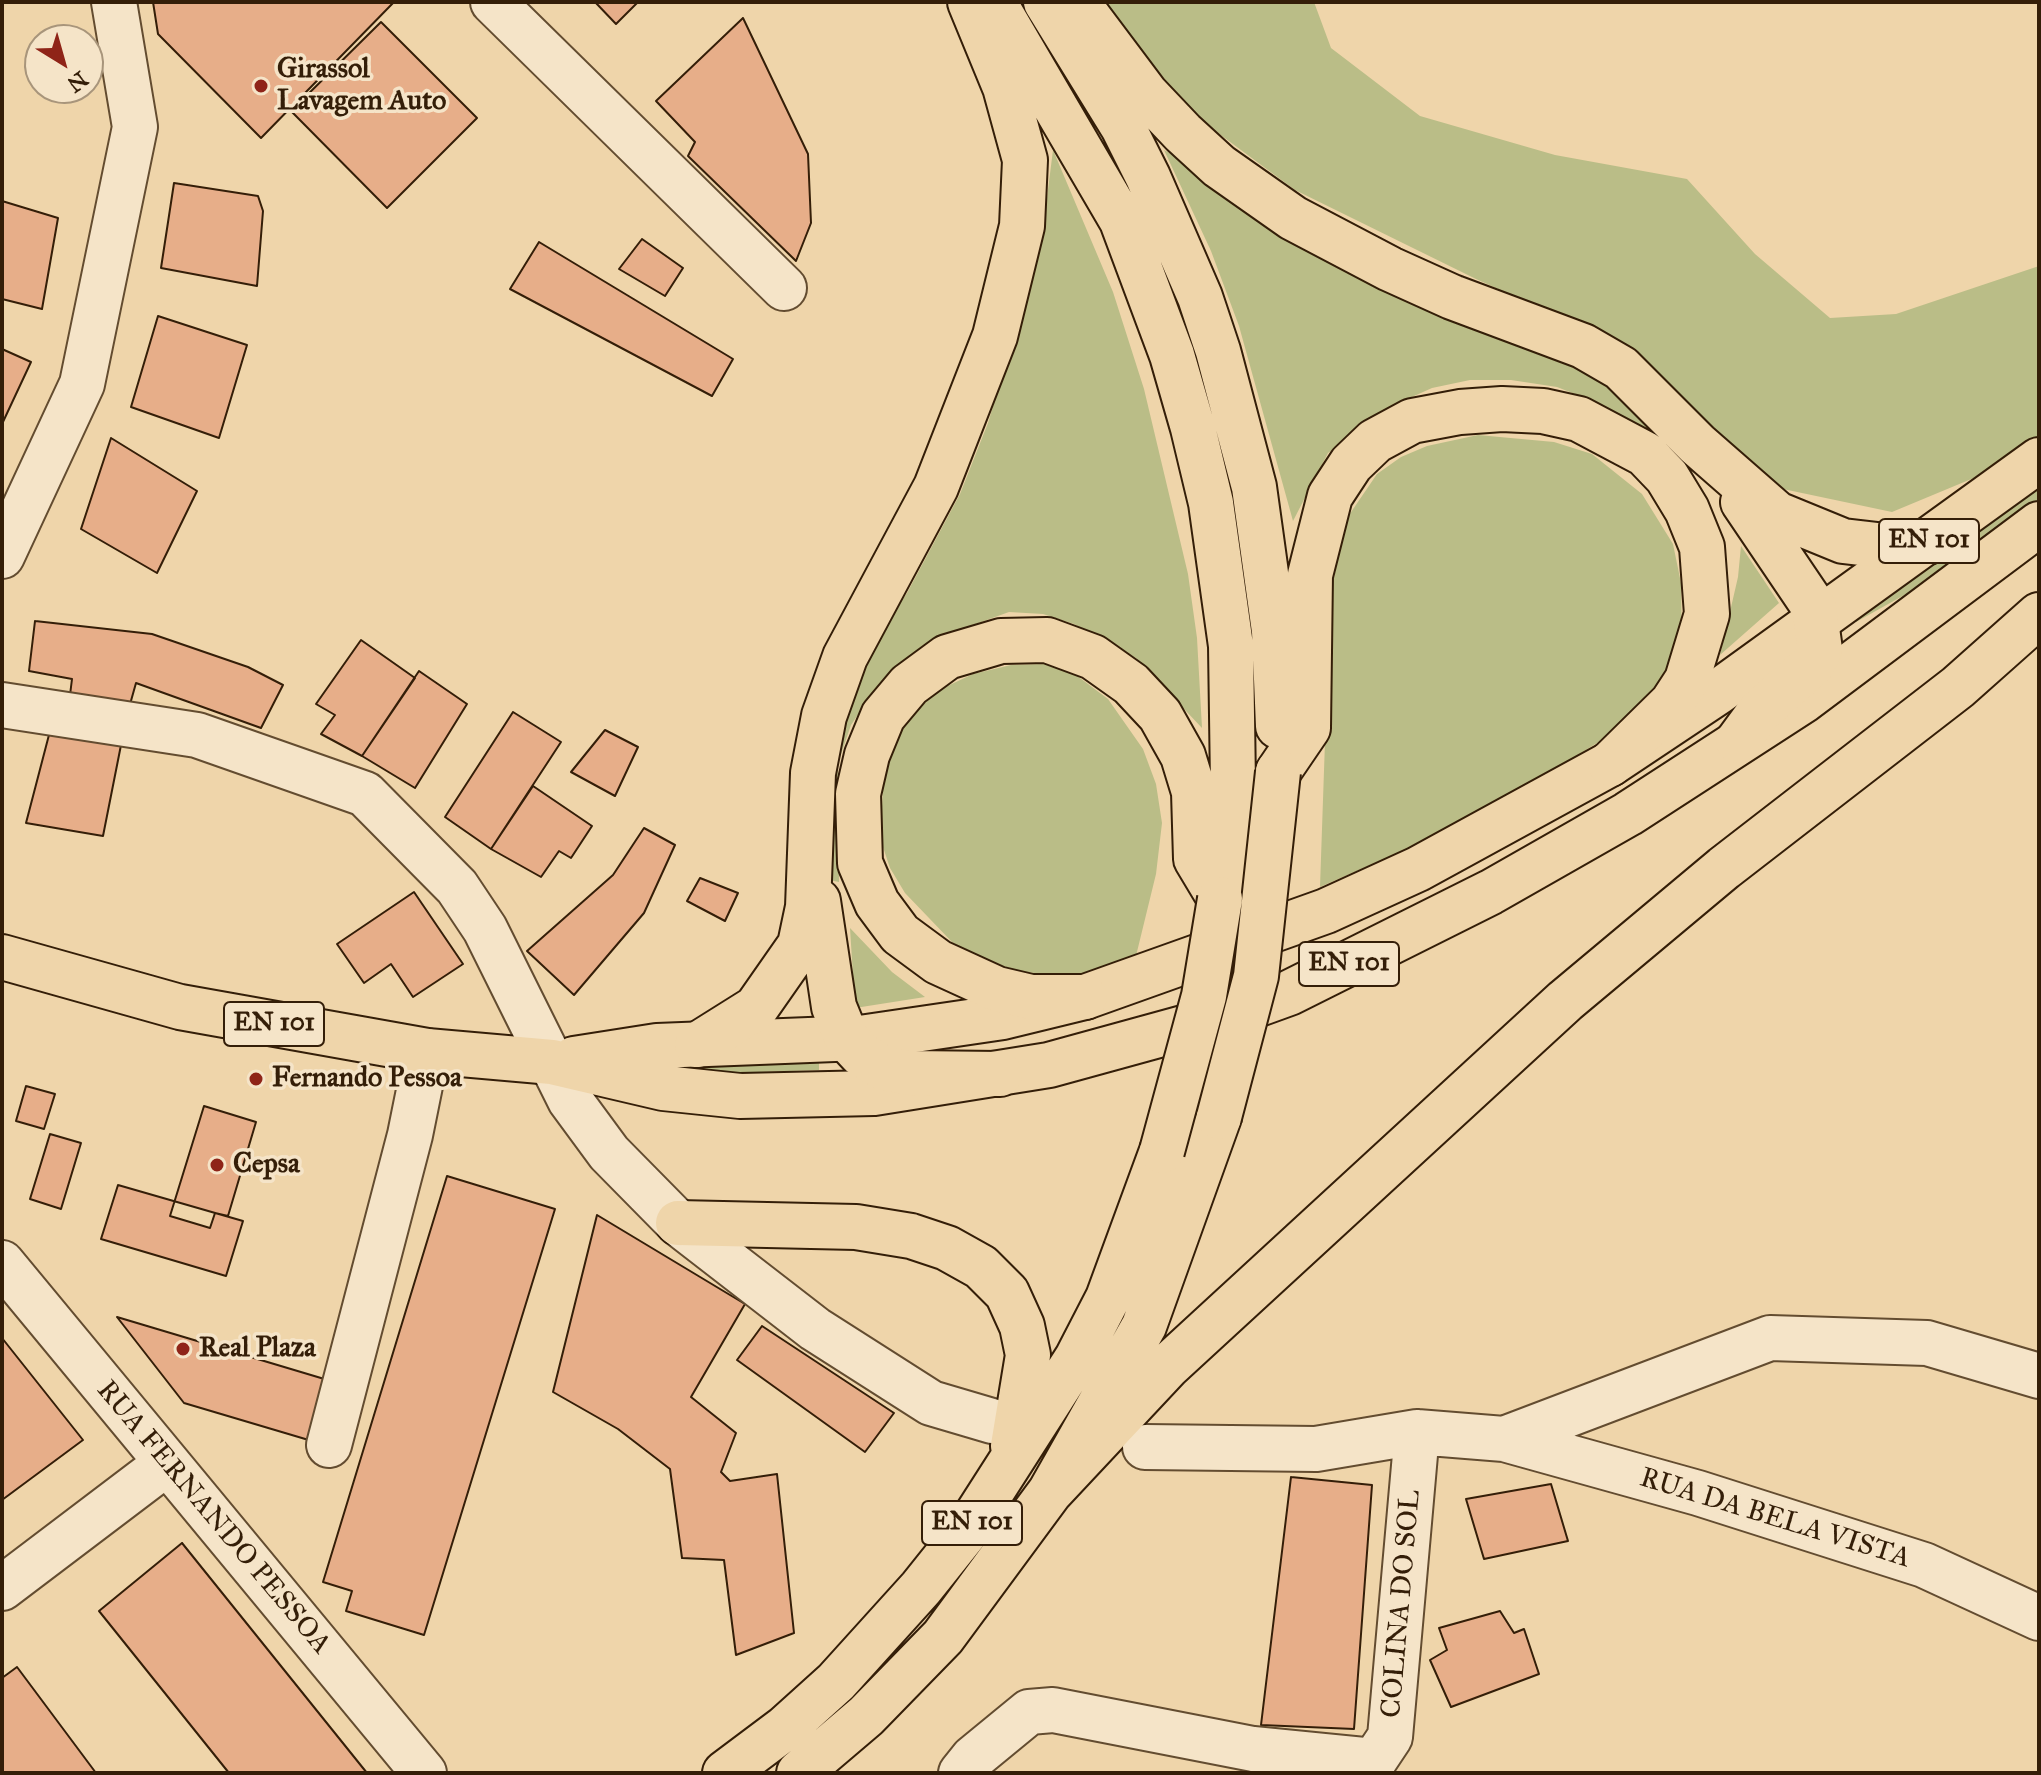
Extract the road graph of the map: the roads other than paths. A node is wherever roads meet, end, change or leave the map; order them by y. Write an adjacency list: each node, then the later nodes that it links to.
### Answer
1 (114, 2): 12 (street)
2 (493, 2): 7 (street)
3 (970, 2): 19 (main road)
4 (994, 2): 20 (main road, EN 101)
5 (1046, 2): 18 (main road, EN 101)
6 (1077, 2): 8 (main road)
7 (784, 288)
8 (1697, 444): 11 (main road); 14 (main road)
9 (2039, 460): 11 (main road, EN 101)
10 (2039, 524): 16 (main road, EN 101)
11 (1928, 542): 14 (main road, EN 101)
12 (2, 556)
13 (2039, 615): 38 (main road)
14 (1817, 620): 16 (main road); 17 (main road, EN 101)
15 (2, 705): 26 (street)
16 (1738, 741): 27 (main road, EN 101)
17 (1610, 764): 18 (main road); 22 (main road, EN 101)
18 (1278, 772): 38 (main road, EN 101, bridge)
19 (812, 847): 23 (main road); 24 (main road)
20 (1220, 899): 22 (main road); 37 (main road, EN 101, bridge)
21 (2, 957): 25 (main road, EN 101)
22 (1085, 997): 23 (main road, EN 101)
23 (847, 1039): 24 (main road, EN 101); 27 (main road)
24 (697, 1045): 26 (main road, EN 101)
25 (427, 1051): 26 (main road, EN 101); 34 (street)
26 (552, 1062): 27 (main road, EN 101); 28 (street)
27 (1000, 1074)
28 (678, 1223): 31 (street); 37 (main road)
29 (2, 1263): 36 (street, RUA FERNANDO PESSOA)
30 (2039, 1376): 33 (street)
31 (992, 1421)
32 (1417, 1432): 33 (street); 35 (street); 44 (street, COLINA DO SOL)
33 (1504, 1439): 40 (street, RUA DA BELA VISTA)
34 (329, 1445)
35 (1145, 1447)
36 (167, 1463): 39 (street); 41 (street, RUA FERNANDO PESSOA)
37 (1007, 1471): 42 (main road, EN 101)
38 (1050, 1492): 43 (main road, EN 101)
39 (2, 1588)
40 (2039, 1618)
41 (424, 1773)
42 (725, 1773)
43 (799, 1773)
44 (961, 1773)

